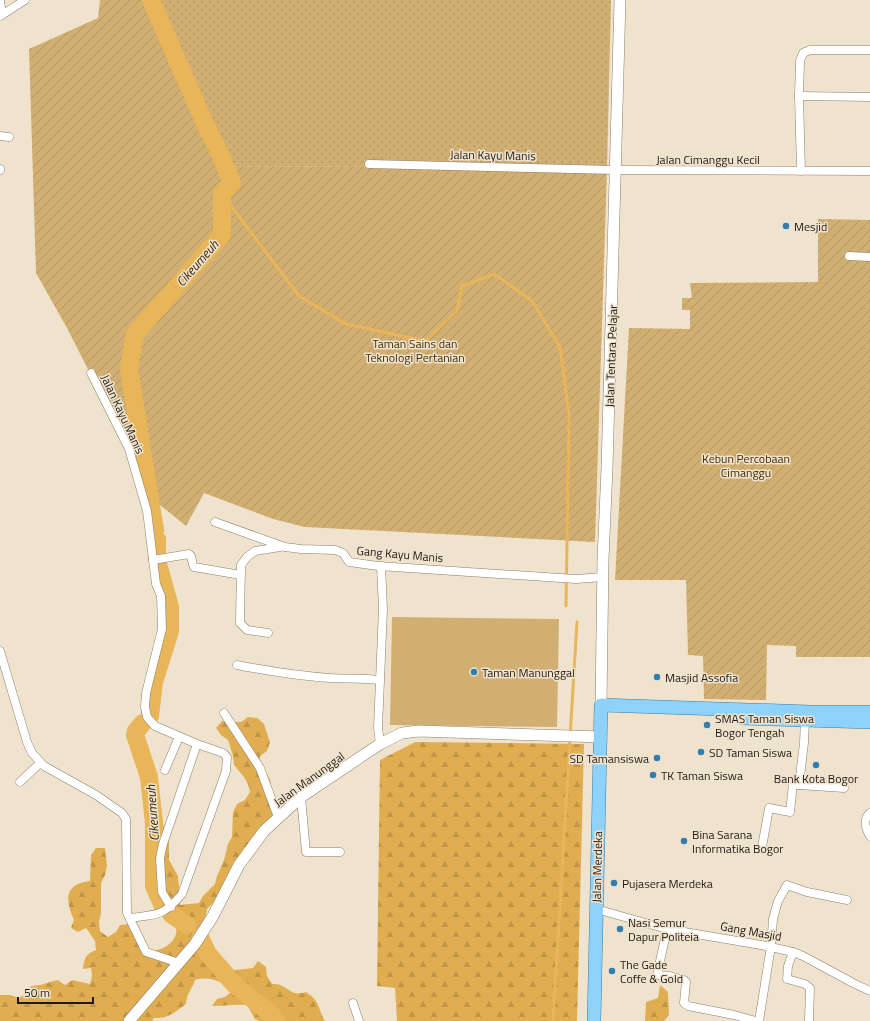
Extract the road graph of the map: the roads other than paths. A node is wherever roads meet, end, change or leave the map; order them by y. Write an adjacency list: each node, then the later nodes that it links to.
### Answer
1 (24, 0): 4 (street)
2 (620, 0): 11 (main road, Jalan Tentara Pelajar)
3 (0, 2): 4 (street)
4 (1, 16)
5 (870, 50): 6 (street)
6 (799, 96): 7 (street); 12 (street)
7 (870, 97)
8 (0, 136): 9 (street)
9 (9, 137)
10 (369, 164): 11 (street, Jalan Kayu Manis)
11 (616, 170): 12 (street, Jalan Cimanggu Kecil); 22 (main road, Jalan Tentara Pelajar)
12 (801, 171): 13 (street, Jalan Cimanggu Kecil)
13 (870, 171)
14 (850, 256): 15 (street)
15 (870, 257)
16 (91, 373): 19 (street, Jalan Kayu Manis)
17 (215, 522): 18 (street, Gang Kayu Manis)
18 (284, 547): 20 (street, Gang Kayu Manis); 21 (street)
19 (153, 560): 21 (street); 33 (street, Jalan Kayu Manis)
20 (382, 566): 22 (street, Gang Kayu Manis); 26 (street)
21 (241, 575): 23 (street)
22 (603, 577): 27 (main road, Jalan Tentara Pelajar)
23 (268, 633)
24 (0, 651): 37 (street)
25 (238, 665): 26 (street)
26 (380, 680): 36 (street)
27 (601, 709): 28 (main road); 34 (main road, Jalan Merdeka)
28 (699, 712): 29 (main road); 31 (main road)
29 (870, 712)
30 (224, 713): 44 (street)
31 (805, 720): 32 (main road); 40 (street)
32 (870, 722)
33 (179, 737): 35 (street); 38 (street)
34 (601, 737): 36 (main road, Jalan Manunggal); 50 (main road, Jalan Merdeka)
35 (197, 744): 49 (street); 49 (street)
36 (380, 744): 42 (main road, Jalan Manunggal)
37 (40, 763): 39 (street); 51 (street)
38 (165, 770)
39 (20, 782)
40 (799, 785): 41 (street); 46 (street)
41 (844, 788)
42 (301, 797): 44 (main road, Jalan Manunggal); 47 (street)
43 (870, 813): 45 (street)
44 (278, 817): 55 (main road, Jalan Manunggal)
45 (870, 836)
46 (762, 847)
47 (340, 852)
48 (847, 900): 53 (street)
49 (171, 906): 51 (street)
50 (596, 909): 52 (street, Gang Masjid); 60 (main road, Jalan Merdeka)
51 (130, 918): 55 (street)
52 (667, 929): 53 (street, Gang Masjid); 61 (street)
53 (770, 946): 54 (street, Gang Masjid); 61 (street)
54 (793, 952): 56 (street, Gang Masjid); 62 (street)
55 (179, 963): 58 (main road, Jalan Manunggal)
56 (870, 991)
57 (353, 1003): 59 (street)
58 (129, 1021)
59 (359, 1021)
60 (594, 1021)
61 (757, 1021)
62 (809, 1021)

